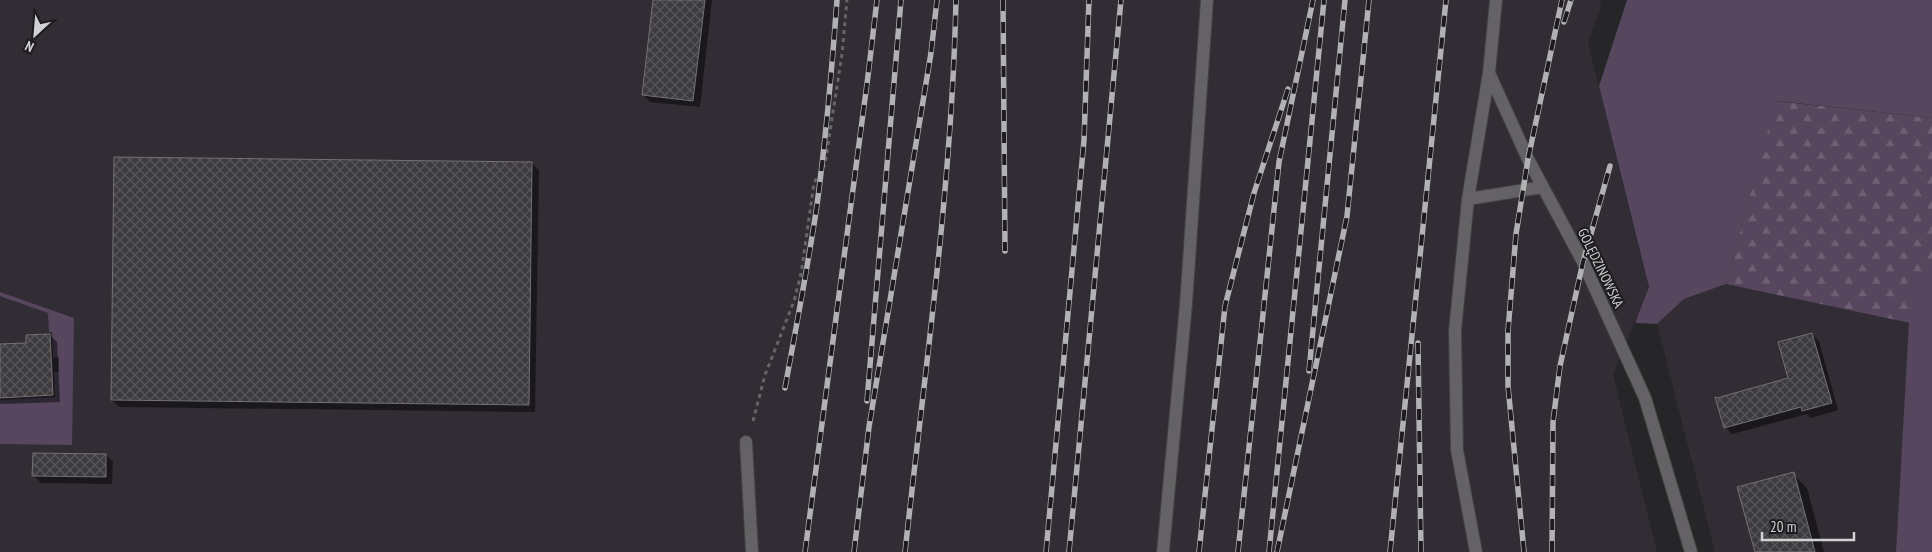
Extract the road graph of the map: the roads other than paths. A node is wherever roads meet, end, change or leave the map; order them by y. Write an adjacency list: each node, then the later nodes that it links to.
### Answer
1 (1207, 0): 8 (lane)
2 (1496, 0): 3 (lane, GOLĘDZINOWSKA)
3 (1489, 73): 4 (lane, GOLĘDZINOWSKA); 5 (lane)
4 (1543, 187): 5 (lane); 10 (lane, GOLĘDZINOWSKA)
5 (1468, 199): 9 (lane)
6 (746, 442): 7 (lane)
7 (752, 552)
8 (1163, 552)
9 (1476, 552)
10 (1691, 552)

